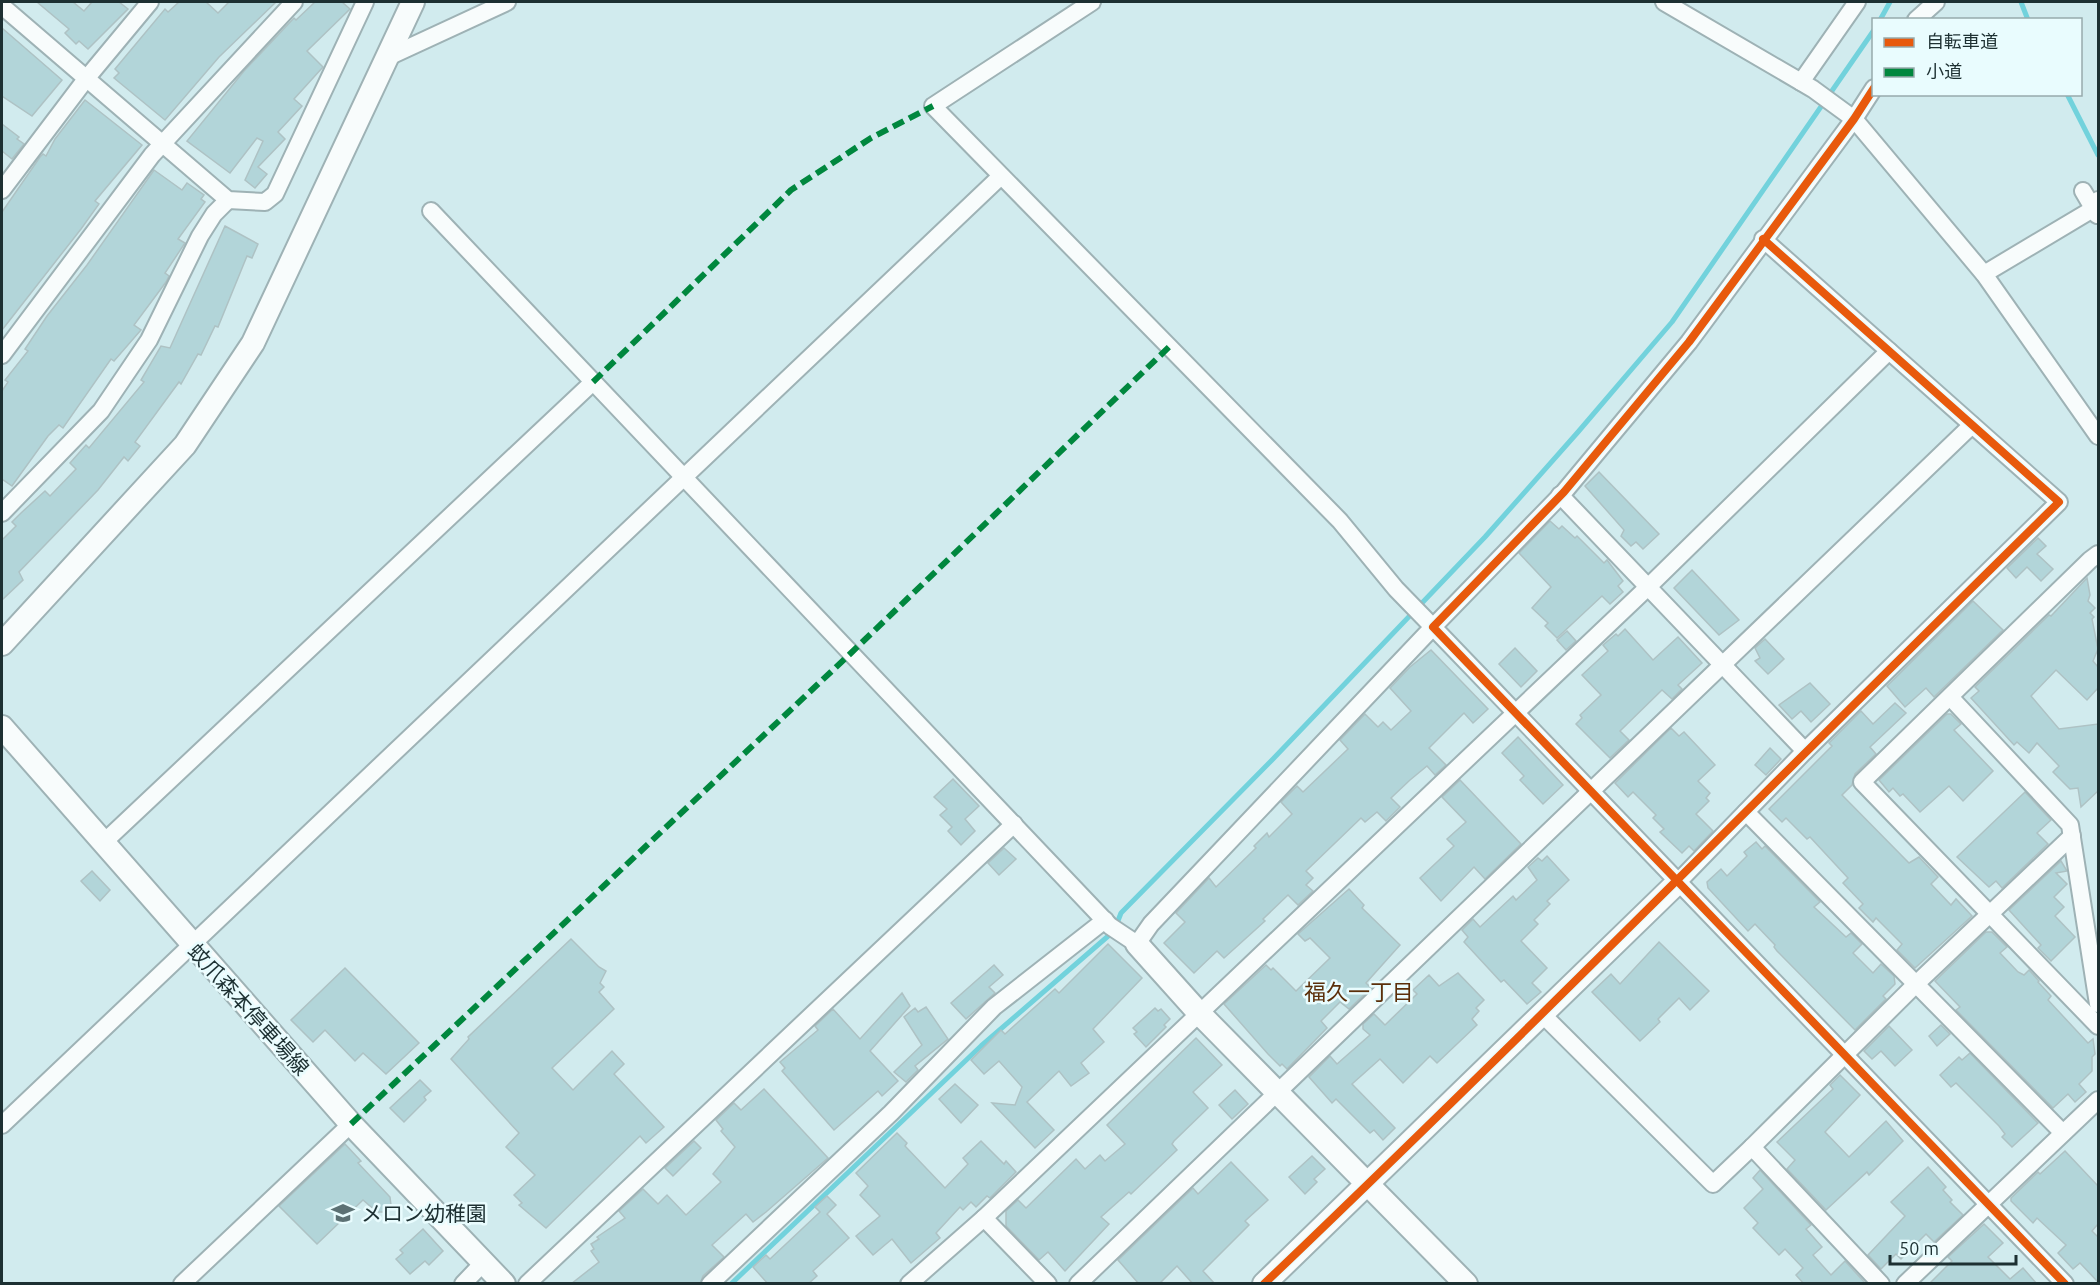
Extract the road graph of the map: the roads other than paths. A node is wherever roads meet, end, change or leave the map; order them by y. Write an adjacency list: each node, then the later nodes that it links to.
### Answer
1 (150, 2): 13 (street)
2 (294, 2): 17 (street)
3 (365, 2): 21 (street)
4 (413, 2): 12 (street)
5 (507, 2): 12 (street)
6 (1092, 2): 18 (street)
7 (1664, 2): 14 (street)
8 (1857, 2): 14 (street)
9 (1936, 2): 11 (street)
10 (2, 6): 13 (street)
11 (1918, 18)
12 (386, 58): 37 (street)
13 (86, 79): 17 (street); 19 (street)
14 (1807, 85): 16 (street)
15 (1872, 90): 16 (street)
16 (1850, 116): 24 (street); 25 (street)
17 (162, 144): 21 (street); 27 (street)
18 (1002, 176): 31 (street); 36 (street)
19 (2, 190)
20 (2083, 191): 22 (street)
21 (228, 200): 33 (street)
22 (2097, 207): 25 (street)
23 (431, 211): 28 (street)
24 (1763, 239): 26 (street); 32 (street)
25 (1984, 274): 30 (street)
26 (1888, 351): 29 (street); 35 (street)
27 (2, 355)
28 (593, 382): 31 (street); 47 (street)
29 (1972, 425): 38 (street); 42 (street)
30 (2098, 436)
31 (684, 477): 45 (street); 52 (street)
32 (1560, 495): 35 (street); 36 (street)
33 (2, 513)
34 (2098, 554): 39 (street)
35 (1648, 587): 38 (street); 40 (street)
36 (1430, 624): 40 (street); 51 (street)
37 (2, 644)
38 (1723, 665): 42 (street); 43 (street)
39 (1951, 698): 46 (street); 49 (street)
40 (1516, 713): 43 (street); 55 (street)
41 (2, 727): 47 (street, 蚊爪森本停車場線)
42 (1805, 752): 44 (street)
43 (1593, 792): 48 (street); 59 (street)
44 (1746, 812): 48 (street); 53 (street)
45 (1014, 824): 50 (street); 72 (street)
46 (2072, 836): 49 (street); 54 (street)
47 (102, 844): 52 (street, 蚊爪森本停車場線)
48 (1678, 882): 56 (street); 58 (street)
49 (1990, 914): 53 (street); 57 (street)
50 (1107, 923): 51 (street); 73 (street)
51 (1133, 940): 55 (street)
52 (191, 945): 61 (street, 蚊爪森本停車場線); 62 (street)
53 (1916, 984): 58 (street); 63 (street)
54 (2098, 1004)
55 (1198, 1012): 59 (street); 67 (street)
56 (1542, 1014): 64 (street); 65 (street)
57 (2098, 1026)
58 (1844, 1056): 64 (street); 66 (street)
59 (1278, 1093): 65 (street); 76 (street)
60 (2098, 1100): 63 (street)
61 (351, 1124): 68 (street, 蚊爪森本停車場線); 69 (street)
62 (2, 1125)
63 (2063, 1133): 66 (street)
64 (1752, 1147): 79 (street)
65 (1368, 1185): 77 (street); 78 (street)
66 (1987, 1204): 80 (street); 81 (street)
67 (984, 1218): 74 (street); 75 (street)
68 (484, 1263): 70 (street); 71 (street, 蚊爪森本停車場線)
69 (182, 1284)
70 (463, 1284)
71 (504, 1284)
72 (527, 1284)
73 (710, 1284)
74 (909, 1284)
75 (1048, 1284)
76 (1078, 1284)
77 (1264, 1284)
78 (1466, 1284)
79 (1881, 1284)
80 (1905, 1284)
81 (2065, 1284)

